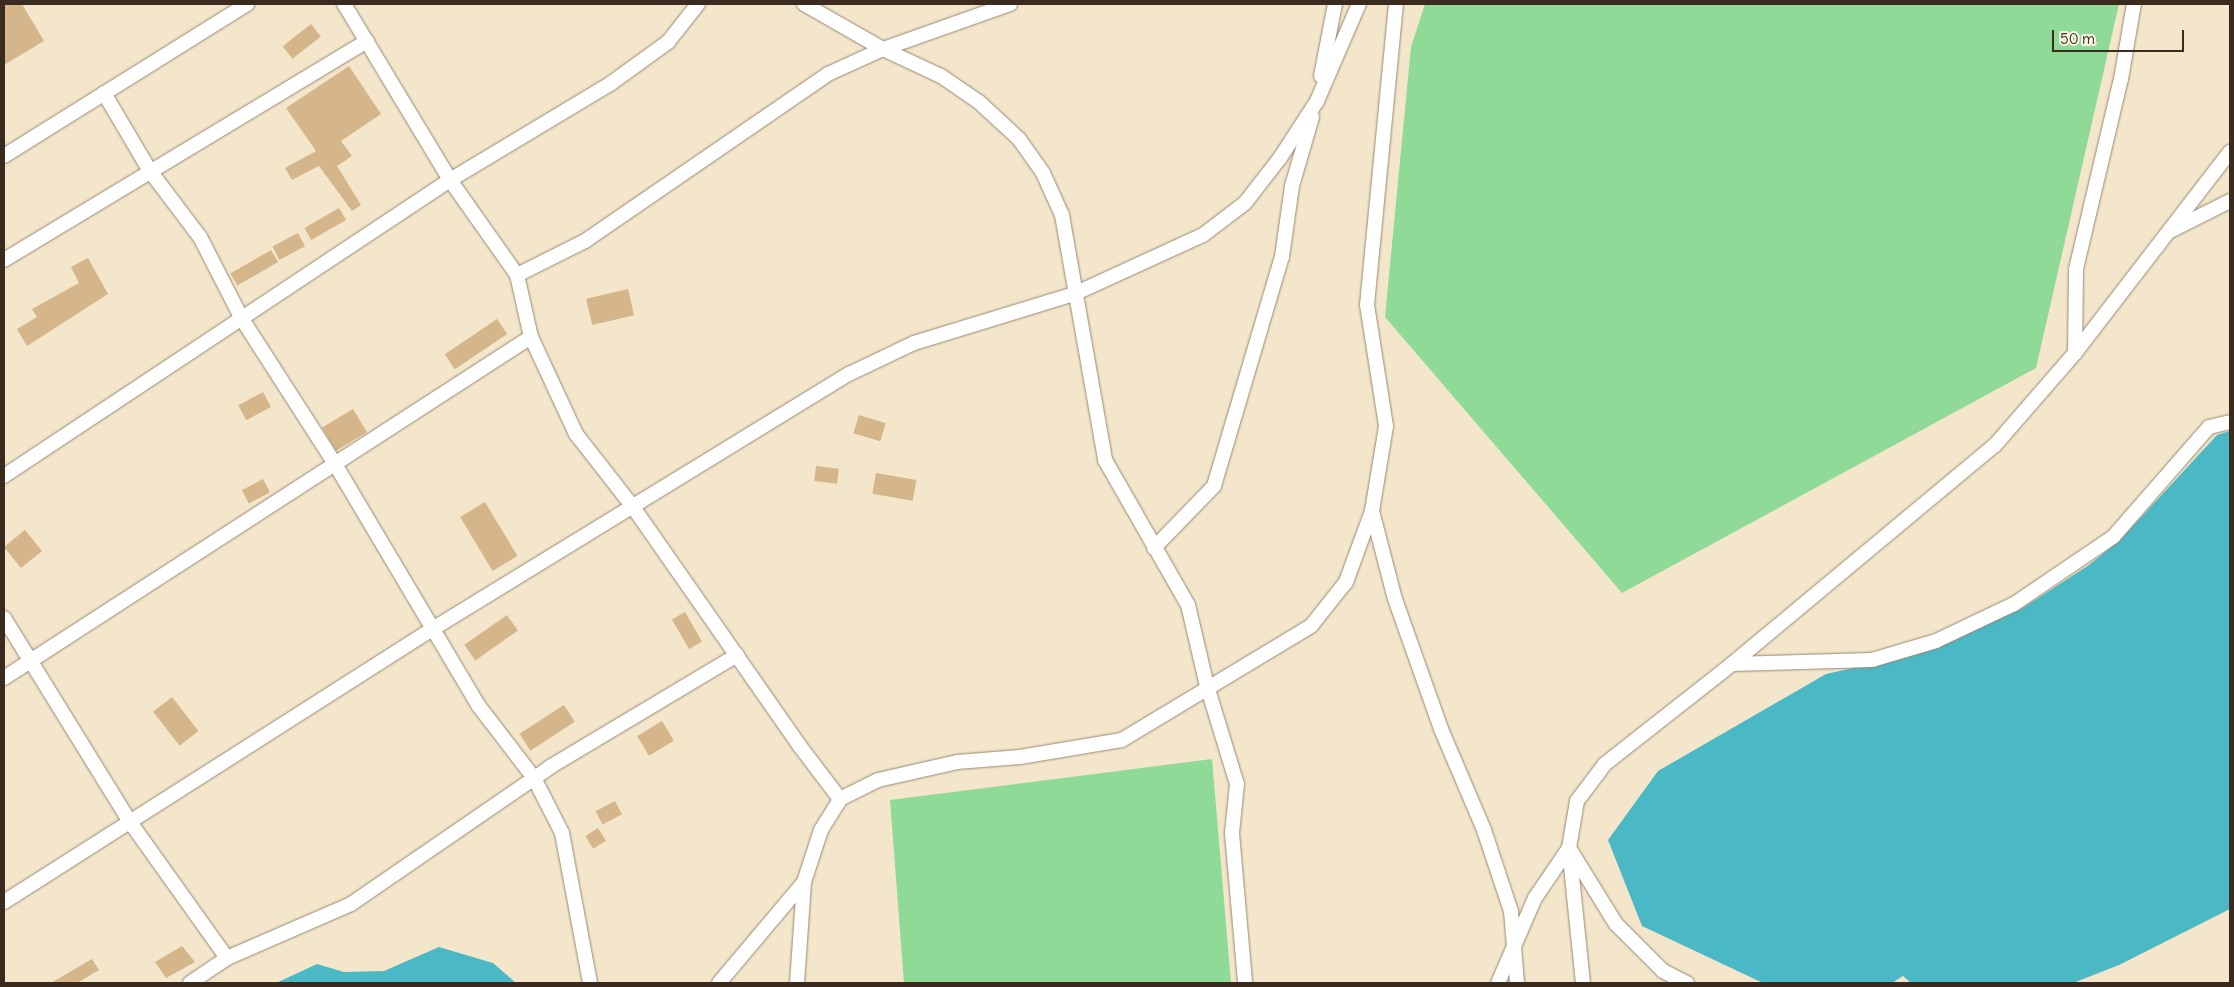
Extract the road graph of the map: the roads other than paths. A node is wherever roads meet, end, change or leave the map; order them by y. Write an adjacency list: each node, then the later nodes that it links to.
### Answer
1 (247, 4): 12 (street)
2 (344, 4): 10 (street)
3 (698, 4): 17 (street)
4 (804, 4): 11 (street)
5 (1010, 4): 11 (street)
6 (1335, 4): 13 (street)
7 (1359, 4): 13 (street)
8 (1396, 4): 30 (street)
9 (2134, 4): 25 (street)
10 (367, 41): 16 (street); 17 (street)
11 (883, 49): 21 (street); 22 (street)
12 (104, 93): 15 (street); 16 (street)
13 (1317, 101): 22 (street); 31 (street)
14 (2230, 152): 19 (street)
15 (4, 156)
16 (150, 171): 20 (street); 23 (street)
17 (450, 180): 21 (street); 23 (street)
18 (2230, 201): 19 (street)
19 (2169, 232): 25 (street)
20 (4, 260)
21 (517, 275): 24 (street)
22 (1074, 294): 29 (street); 31 (street)
23 (242, 319): 27 (street); 28 (street)
24 (531, 337): 27 (street); 29 (street)
25 (2075, 353): 36 (street)
26 (2230, 422): 36 (street)
27 (335, 464): 33 (street); 35 (street)
28 (4, 476)
29 (634, 507): 33 (street); 34 (street)
30 (1372, 511): 38 (street); 45 (street)
31 (1154, 548): 38 (street)
32 (4, 618): 35 (street)
33 (434, 628): 39 (street); 41 (street)
34 (737, 655): 39 (street); 40 (street)
35 (29, 662): 37 (street); 41 (street)
36 (1732, 664): 42 (street)
37 (4, 678)
38 (1207, 686): 40 (street); 51 (street)
39 (534, 778): 46 (street); 48 (street)
40 (840, 799): 43 (street)
41 (130, 822): 44 (street); 46 (street)
42 (1569, 848): 45 (street); 54 (street); 55 (street)
43 (804, 882): 49 (street); 50 (street)
44 (4, 902)
45 (1514, 947): 52 (street); 53 (street)
46 (227, 958): 47 (street)
47 (190, 983)
48 (590, 983)
49 (720, 983)
50 (797, 983)
51 (1245, 983)
52 (1498, 983)
53 (1516, 983)
54 (1583, 983)
55 (1688, 983)

